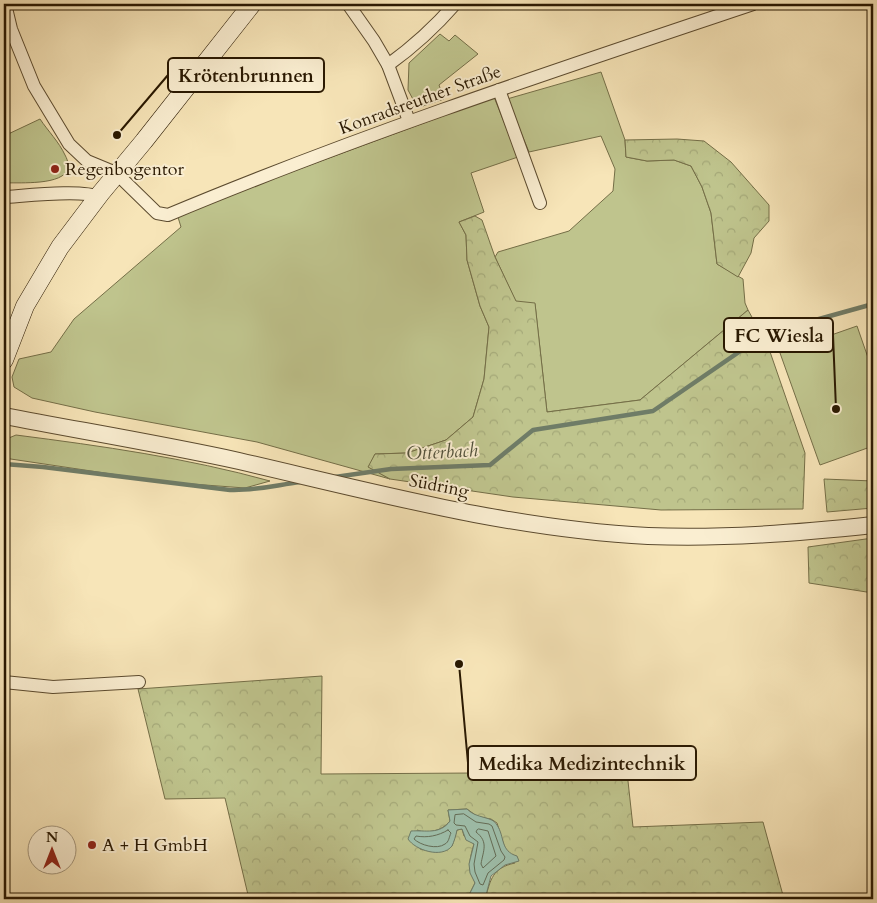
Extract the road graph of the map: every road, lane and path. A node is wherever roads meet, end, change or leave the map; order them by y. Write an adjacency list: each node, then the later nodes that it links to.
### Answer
1 (5, 4): 10 (street, Konradsreuther Straße)
2 (252, 4): 10 (main road)
3 (348, 4): 7 (street)
4 (455, 4): 7 (street)
5 (752, 4): 6 (street, Konradsreuther Straße)
6 (736, 6): 8 (street, Konradsreuther Straße)
7 (388, 65): 9 (street)
8 (499, 90): 9 (street, Konradsreuther Straße); 13 (street)
9 (410, 121): 10 (street, Konradsreuther Straße)
10 (116, 174): 11 (main road)
11 (98, 196): 12 (street); 14 (main road)
12 (4, 197)
13 (540, 203)
14 (4, 360)
15 (4, 416): 16 (street, Südring)
16 (873, 525)
17 (4, 682): 18 (street)
18 (138, 682)

